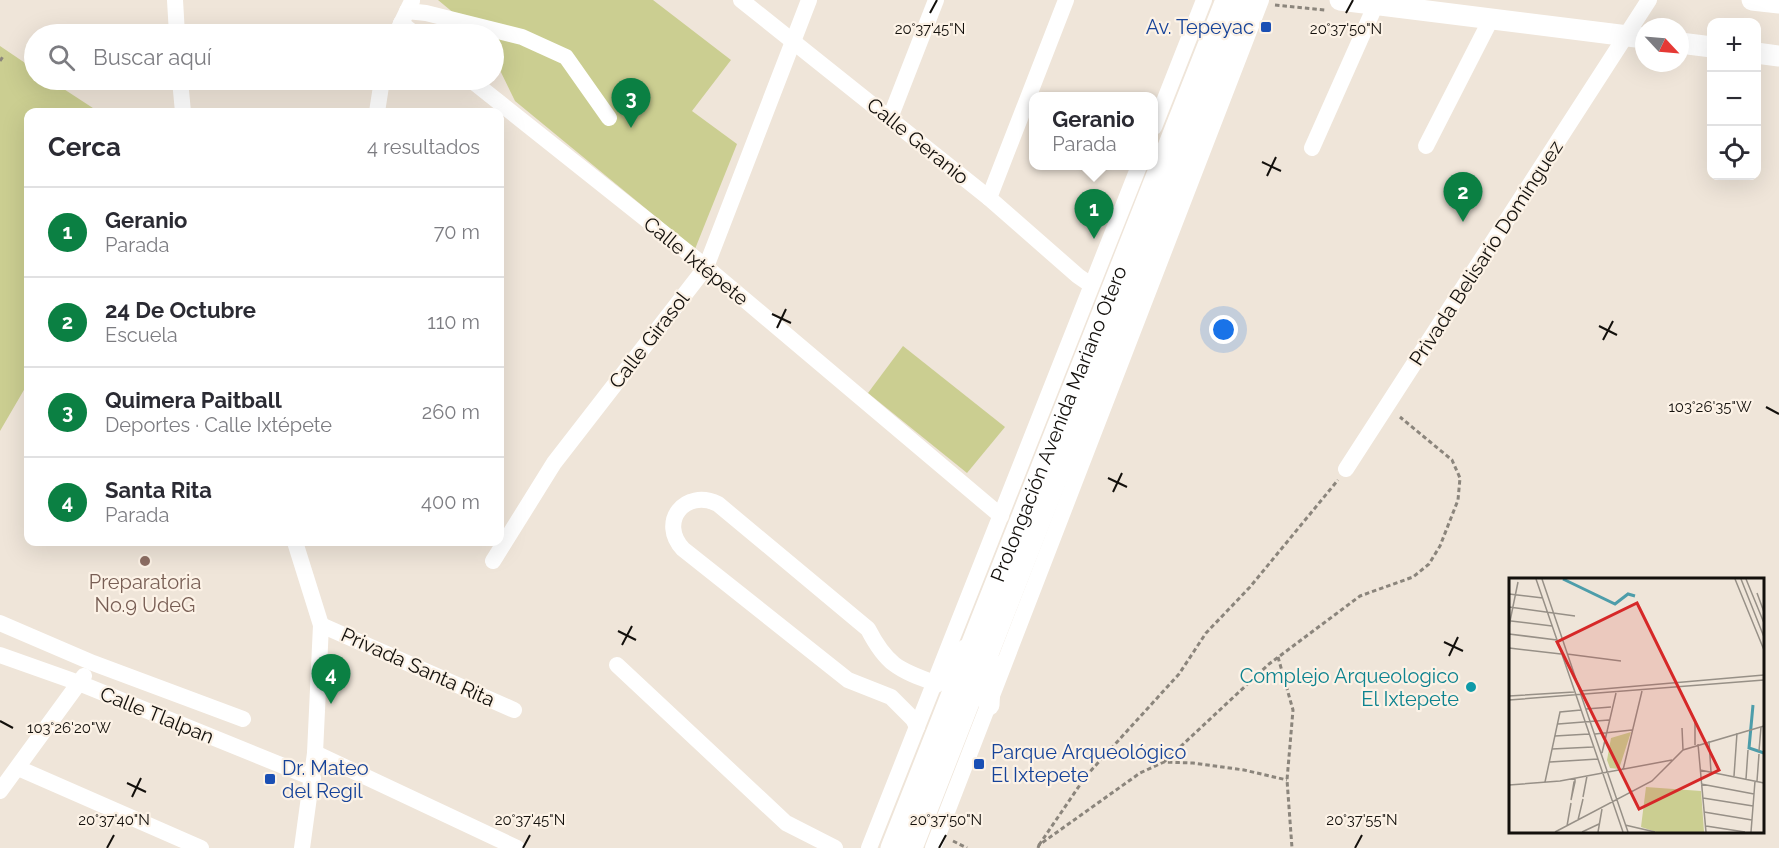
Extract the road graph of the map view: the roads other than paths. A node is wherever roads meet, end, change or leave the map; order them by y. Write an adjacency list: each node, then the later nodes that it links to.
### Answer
1 (175, 0): 18 (street)
2 (741, 0): 22 (street, Calle Geranio)
3 (809, 0): 22 (street, Calle Girasol)
4 (936, 0): 36 (street)
5 (1066, 0): 30 (street)
6 (1204, 0): 34 (street)
7 (1226, 0): 51 (main road, Prolongación Avenida Mariano Otero)
8 (1244, 0): 51 (main road, Prolongación Avenida Mariano Otero)
9 (1261, 0): 57 (street, Prolongación Avenida Mariano Otero)
10 (1340, 0): 14 (main road)
11 (1649, 0): 16 (street, Privada Belisario Domínguez)
12 (1752, 0): 13 (main road)
13 (1779, 3)
14 (1376, 4): 17 (main road); 38 (street)
15 (404, 17): 19 (street)
16 (1642, 18)
17 (1491, 19): 21 (main road); 37 (street)
18 (176, 24)
19 (470, 24)
20 (504, 32): 35 (street)
21 (1635, 37): 43 (street, Privada Belisario Domínguez)
22 (793, 41): 36 (street, Calle Geranio); 41 (street, Calle Girasol)
23 (1689, 44): 24 (main road)
24 (1707, 46)
25 (1761, 55): 26 (main road)
26 (1779, 57)
27 (181, 90): 32 (street)
28 (380, 90): 33 (street)
29 (484, 90): 41 (street, Calle Ixtépete)
30 (1030, 92)
31 (1029, 95): 40 (street)
32 (183, 108)
33 (378, 108)
34 (1158, 117)
35 (609, 118)
36 (890, 118): 40 (street, Calle Geranio)
37 (1426, 146)
38 (1312, 148)
39 (1137, 170): 42 (street, Prolongación Avenida Mariano Otero)
40 (989, 198): 42 (street, Calle Geranio)
41 (706, 267): 44 (street, Calle Ixtépete); 45 (street, Calle Girasol)
42 (1091, 285): 44 (street, Prolongación Avenida Mariano Otero)
43 (1346, 469)
44 (1000, 516): 56 (street, Prolongación Avenida Mariano Otero)
45 (504, 543)
46 (296, 546): 50 (street)
47 (502, 546): 48 (street, Calle Girasol)
48 (493, 561)
49 (0, 623): 53 (street)
50 (321, 625): 58 (street, Privada Santa Rita); 61 (street)
51 (982, 644): 56 (main road); 57 (main road); 70 (main road, Prolongación Avenida Mariano Otero); 71 (main road, Prolongación Avenida Mariano Otero)
52 (0, 655): 55 (street, Calle Tlalpan)
53 (93, 663): 55 (street); 59 (street)
54 (616, 666): 68 (street)
55 (79, 683): 62 (street); 63 (street, Calle Tlalpan)
56 (935, 683): 60 (street, Prolongación Avenida Mariano Otero); 60 (street)
57 (989, 705): 72 (street, Prolongación Avenida Mariano Otero)
58 (514, 710)
59 (243, 718)
60 (917, 727): 69 (street, Prolongación Avenida Mariano Otero)
61 (315, 753): 63 (street); 67 (street)
62 (18, 768): 64 (street); 65 (street)
63 (313, 778): 66 (street)
64 (0, 791)
65 (201, 848)
66 (302, 848)
67 (516, 848)
68 (835, 848)
69 (869, 848)
70 (891, 848)
71 (912, 848)
72 (933, 848)

